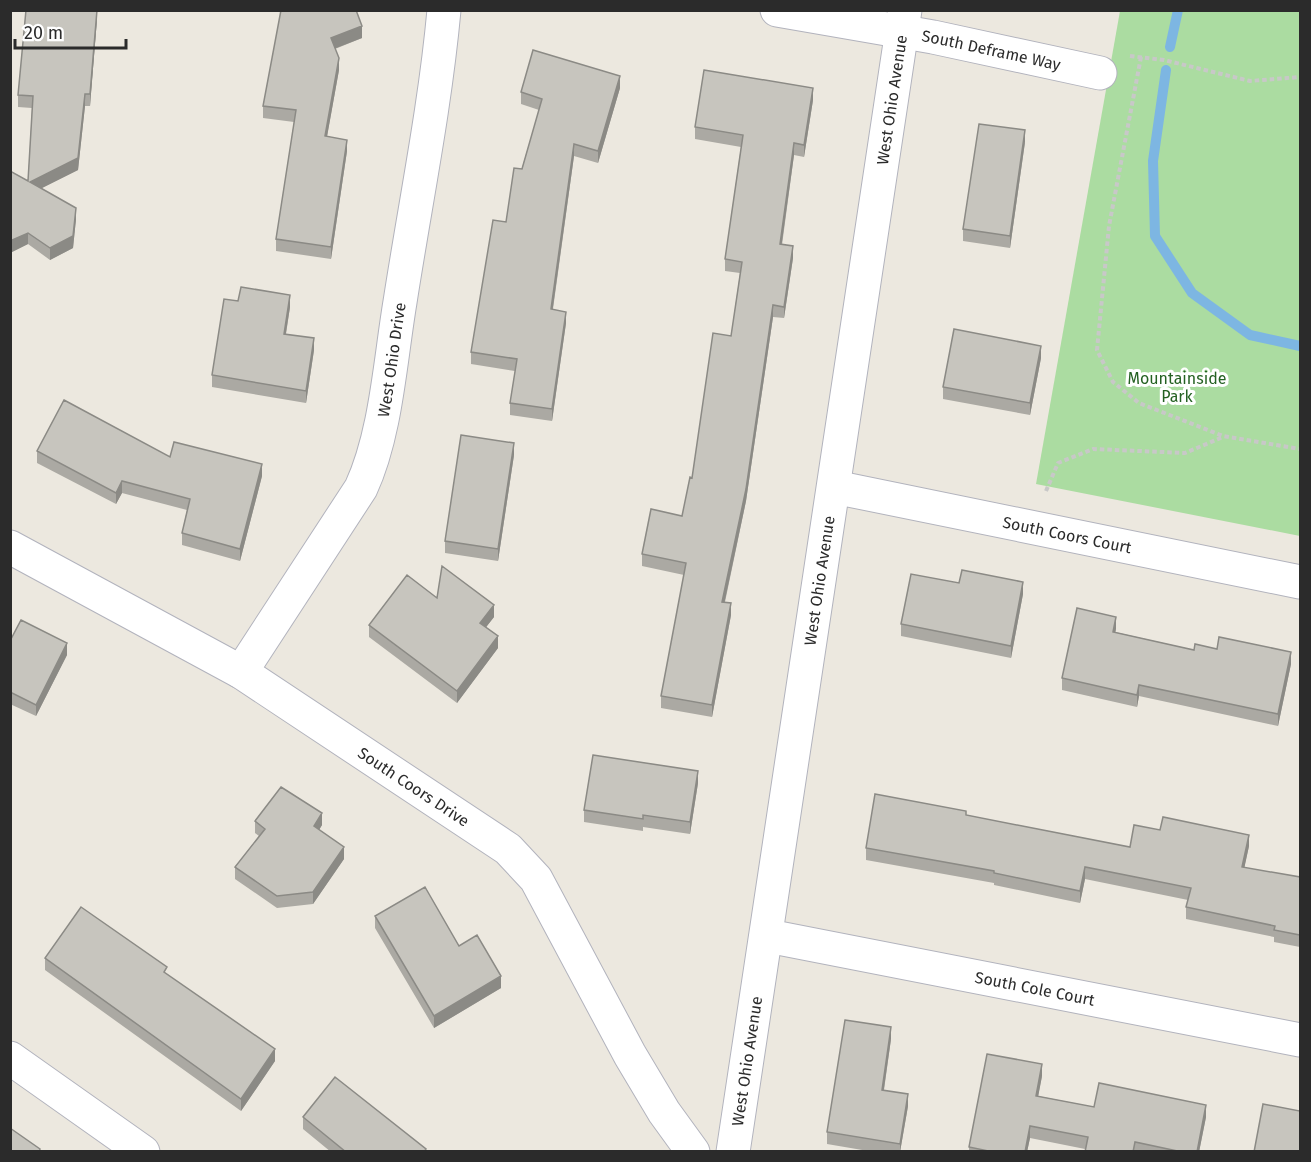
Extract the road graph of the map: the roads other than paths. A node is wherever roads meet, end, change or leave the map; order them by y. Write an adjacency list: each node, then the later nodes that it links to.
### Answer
1 (444, 10): 8 (street, West Ohio Drive)
2 (777, 10): 3 (street, South Deframe Way)
3 (904, 22): 4 (street, South Deframe Way); 5 (street, West Ohio Avenue)
4 (1100, 73)
5 (834, 487): 7 (street, South Coors Court); 9 (street, West Ohio Avenue)
6 (10, 547): 8 (street, South Coors Drive)
7 (1300, 582)
8 (241, 672): 13 (street, South Coors Drive)
9 (768, 936): 10 (street, South Cole Court); 14 (street, West Ohio Avenue)
10 (1300, 1040)
11 (10, 1058): 12 (street)
12 (143, 1152)
13 (693, 1152)
14 (733, 1152)

